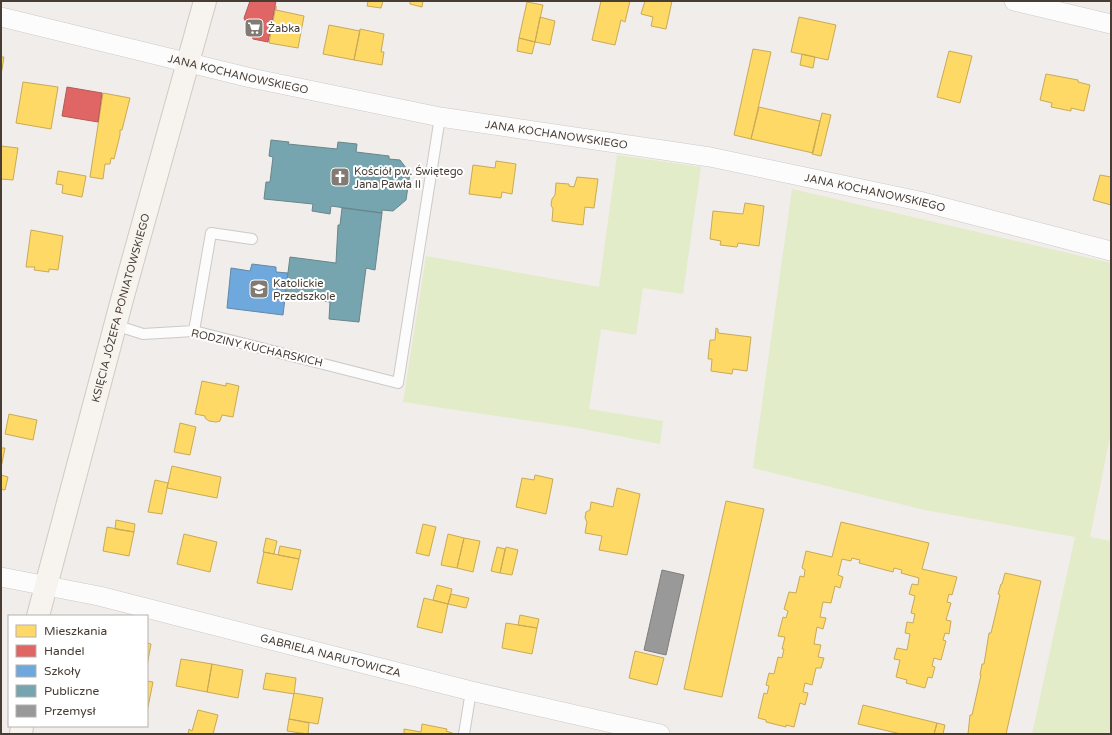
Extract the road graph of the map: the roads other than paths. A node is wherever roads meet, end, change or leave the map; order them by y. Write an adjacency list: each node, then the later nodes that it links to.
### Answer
1 (205, 1): 5 (street, KSIĘCIA JÓZEFA PONIATOWSKIEGO)
2 (1014, 1): 4 (street)
3 (1, 17): 5 (street, JANA KOCHANOWSKIEGO)
4 (1111, 24)
5 (187, 63): 6 (street, JANA KOCHANOWSKIEGO); 9 (street, KSIĘCIA JÓZEFA PONIATOWSKIEGO)
6 (440, 117): 8 (street, JANA KOCHANOWSKIEGO); 10 (lane, RODZINY KUCHARSKICH)
7 (252, 239): 10 (lane)
8 (1111, 251)
9 (115, 325): 10 (lane, RODZINY KUCHARSKICH); 12 (street, KSIĘCIA JÓZEFA PONIATOWSKIEGO)
10 (194, 331)
11 (1, 577): 12 (street, GABRIELA NARUTOWICZA)
12 (45, 586): 13 (street, KSIĘCIA JÓZEFA PONIATOWSKIEGO); 14 (street, GABRIELA NARUTOWICZA)
13 (38, 615)
14 (472, 691): 15 (lane); 16 (street, GABRIELA NARUTOWICZA)
15 (464, 734)
16 (660, 734)

